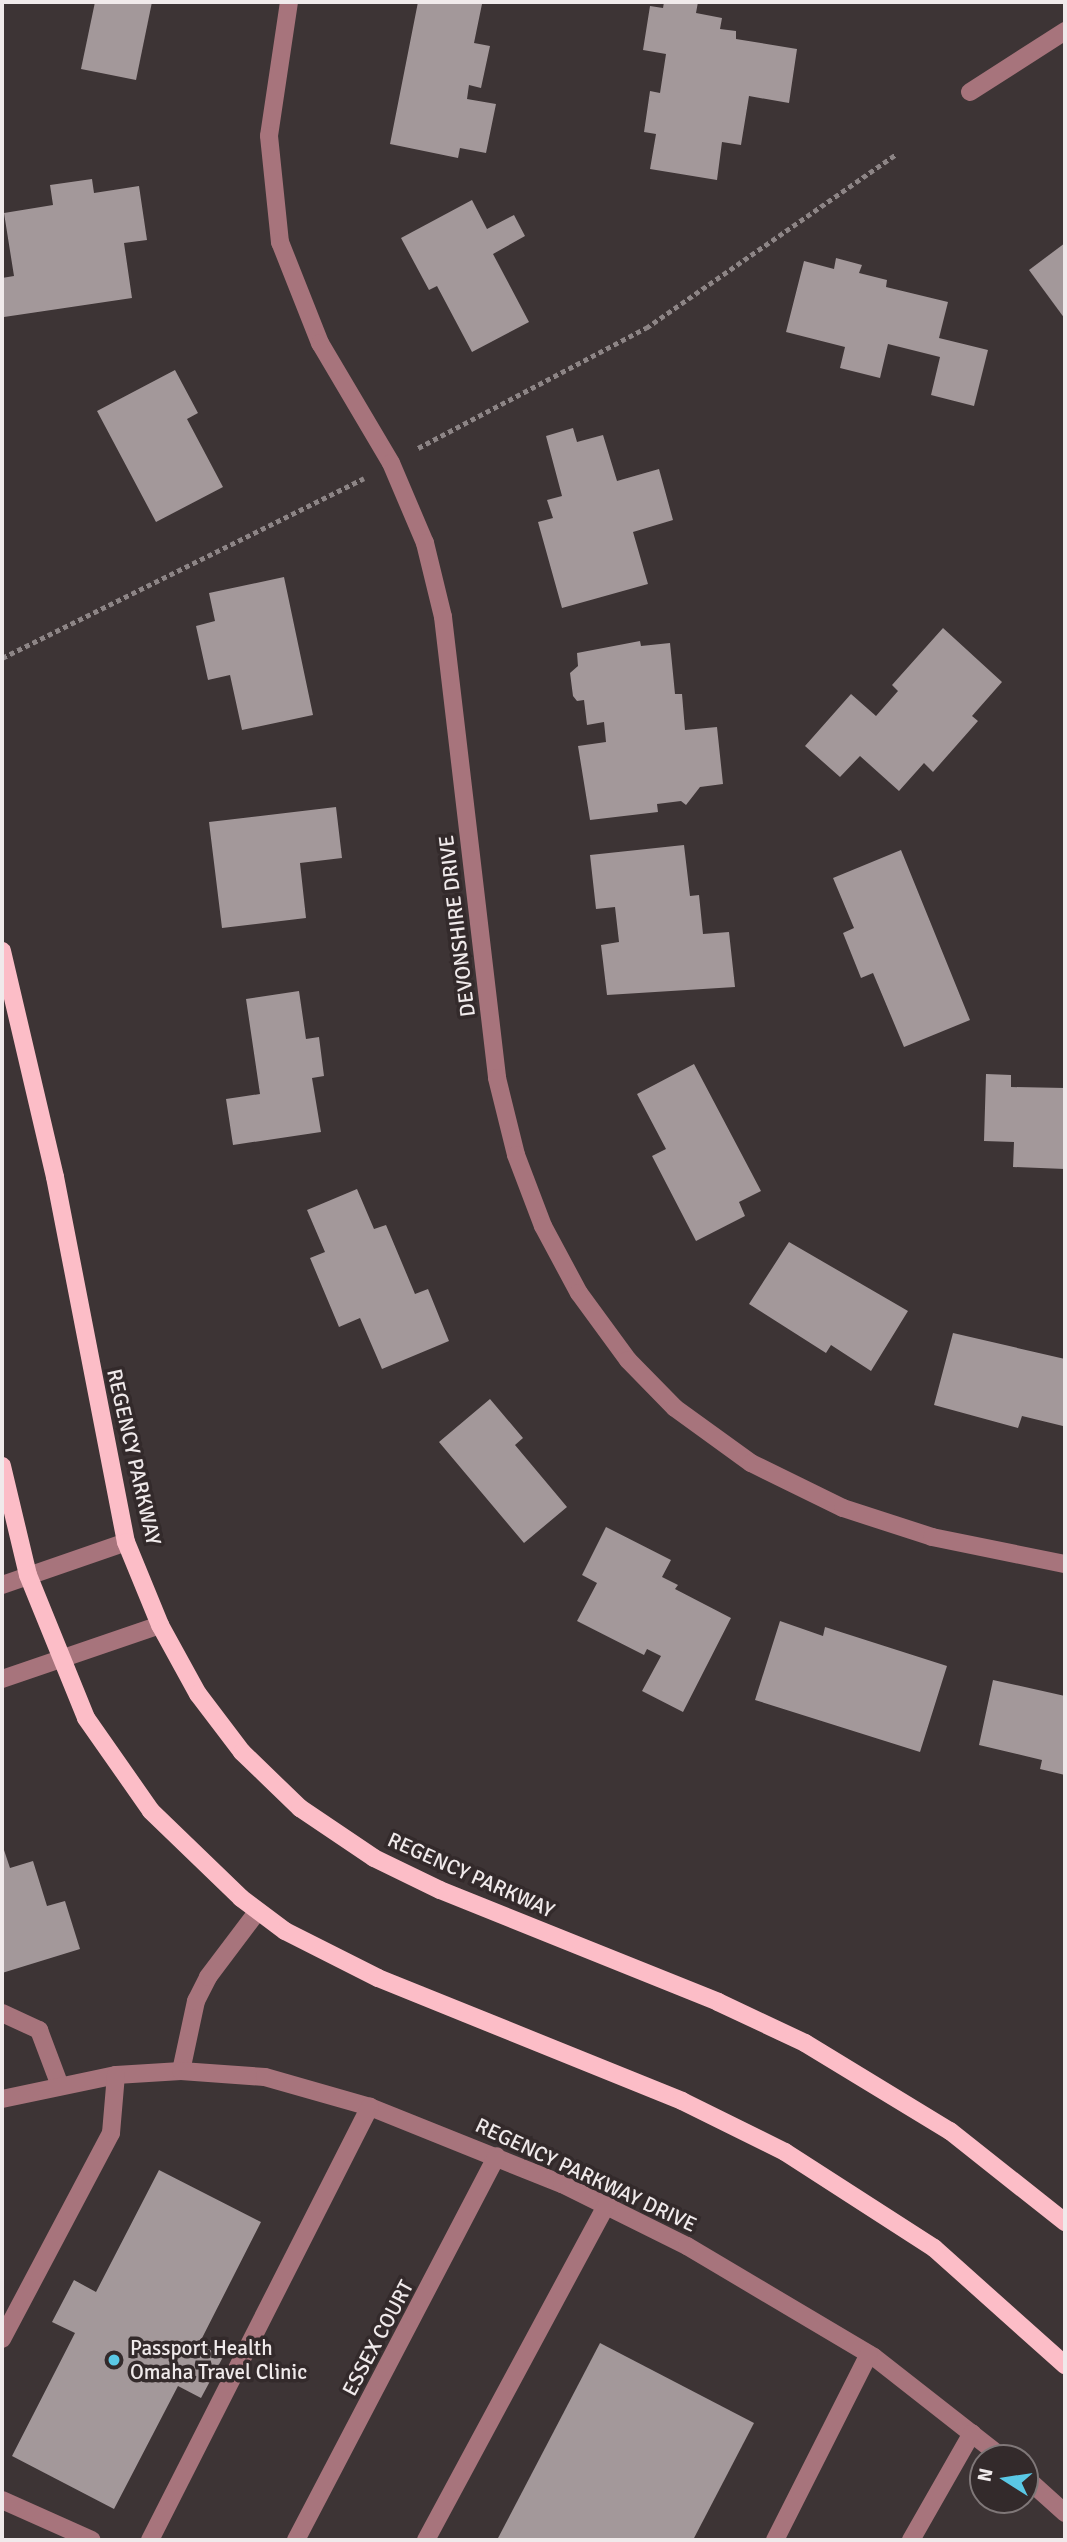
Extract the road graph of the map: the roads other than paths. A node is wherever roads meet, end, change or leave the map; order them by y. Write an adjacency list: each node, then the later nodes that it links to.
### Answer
1 (289, 2): 7 (street, DEVONSHIRE DRIVE)
2 (1065, 31): 3 (street)
3 (970, 92)
4 (2, 951): 6 (main road, REGENCY PARKWAY)
5 (2, 1466): 8 (main road)
6 (126, 1542): 8 (street); 10 (main road, REGENCY PARKWAY)
7 (1065, 1564)
8 (28, 1575): 9 (street); 11 (main road)
9 (2, 1585)
10 (160, 1625): 11 (street); 22 (main road, REGENCY PARKWAY)
11 (59, 1659): 12 (street); 13 (main road)
12 (2, 1679)
13 (257, 1912): 15 (street); 25 (main road)
14 (2, 2013): 17 (street)
15 (181, 2070): 16 (street, REGENCY PARKWAY DRIVE); 19 (street, REGENCY PARKWAY DRIVE)
16 (116, 2075): 17 (street, REGENCY PARKWAY DRIVE); 23 (street)
17 (60, 2087): 18 (street, REGENCY PARKWAY DRIVE)
18 (2, 2099)
19 (370, 2107): 20 (street, REGENCY PARKWAY DRIVE); 32 (street)
20 (497, 2156): 21 (street, REGENCY PARKWAY DRIVE); 33 (street, ESSEX COURT)
21 (607, 2204): 24 (street, REGENCY PARKWAY DRIVE); 34 (street)
22 (1065, 2222)
23 (2, 2339)
24 (869, 2354): 26 (street, REGENCY PARKWAY DRIVE); 35 (street)
25 (1065, 2365)
26 (972, 2432): 27 (street, REGENCY PARKWAY DRIVE); 36 (street)
27 (986, 2444)
28 (1039, 2490): 30 (street)
29 (2, 2500): 31 (street)
30 (1065, 2513)
31 (92, 2540)
32 (150, 2540)
33 (296, 2540)
34 (426, 2540)
35 (775, 2540)
36 (911, 2540)

